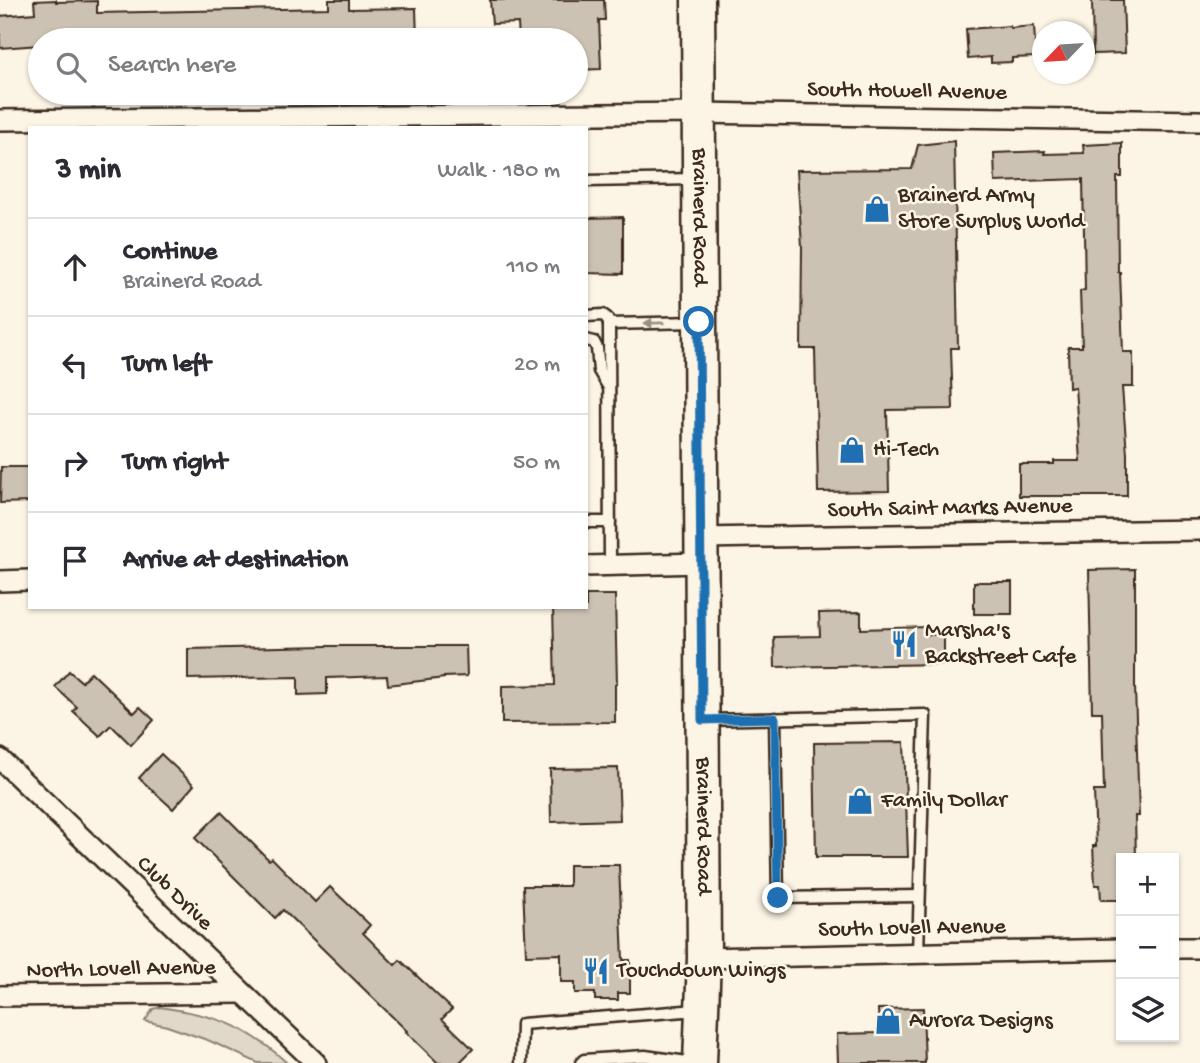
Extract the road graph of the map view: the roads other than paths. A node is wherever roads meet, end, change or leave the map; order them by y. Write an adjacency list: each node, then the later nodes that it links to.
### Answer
1 (698, 0): 2 (main road, Brainerd Road)
2 (698, 113): 4 (street, South Howell Avenue); 5 (street, South Howell Avenue); 6 (main road, Brainerd Road)
3 (0, 120): 4 (street, South Howell Avenue)
4 (513, 121)
5 (1200, 121)
6 (699, 179): 7 (lane); 9 (main road, Brainerd Road)
7 (588, 181)
8 (588, 316): 10 (lane)
9 (699, 322): 10 (lane, one-way to 10); 16 (main road, Brainerd Road)
10 (609, 324): 12 (lane)
11 (588, 340): 12 (lane)
12 (608, 386): 14 (lane)
13 (588, 522): 14 (lane)
14 (610, 522): 17 (lane)
15 (1200, 530): 16 (street, South Saint Marks Avenue)
16 (701, 550): 17 (street, South Saint Marks Avenue); 22 (main road, Brainerd Road)
17 (610, 565): 18 (street, South Saint Marks Avenue)
18 (588, 566)
19 (28, 580): 20 (street)
20 (0, 581)
21 (775, 718): 22 (lane); 24 (lane); 24 (lane)
22 (702, 720): 29 (main road, Brainerd Road)
23 (0, 759): 30 (street, Club Drive)
24 (919, 896): 28 (lane)
25 (1179, 948): 26 (street)
26 (1200, 948)
27 (1116, 949): 28 (street, South Lovell Avenue)
28 (918, 953): 29 (street, South Lovell Avenue)
29 (704, 958): 32 (main road, Brainerd Road)
30 (242, 993): 31 (street, North Lovell Avenue); 34 (street, Club Drive)
31 (0, 996)
32 (702, 1010): 35 (lane); 38 (main road, Brainerd Road)
33 (645, 1060): 36 (lane); 37 (lane)
34 (316, 1063)
35 (520, 1063)
36 (581, 1063)
37 (694, 1063)
38 (700, 1063)

